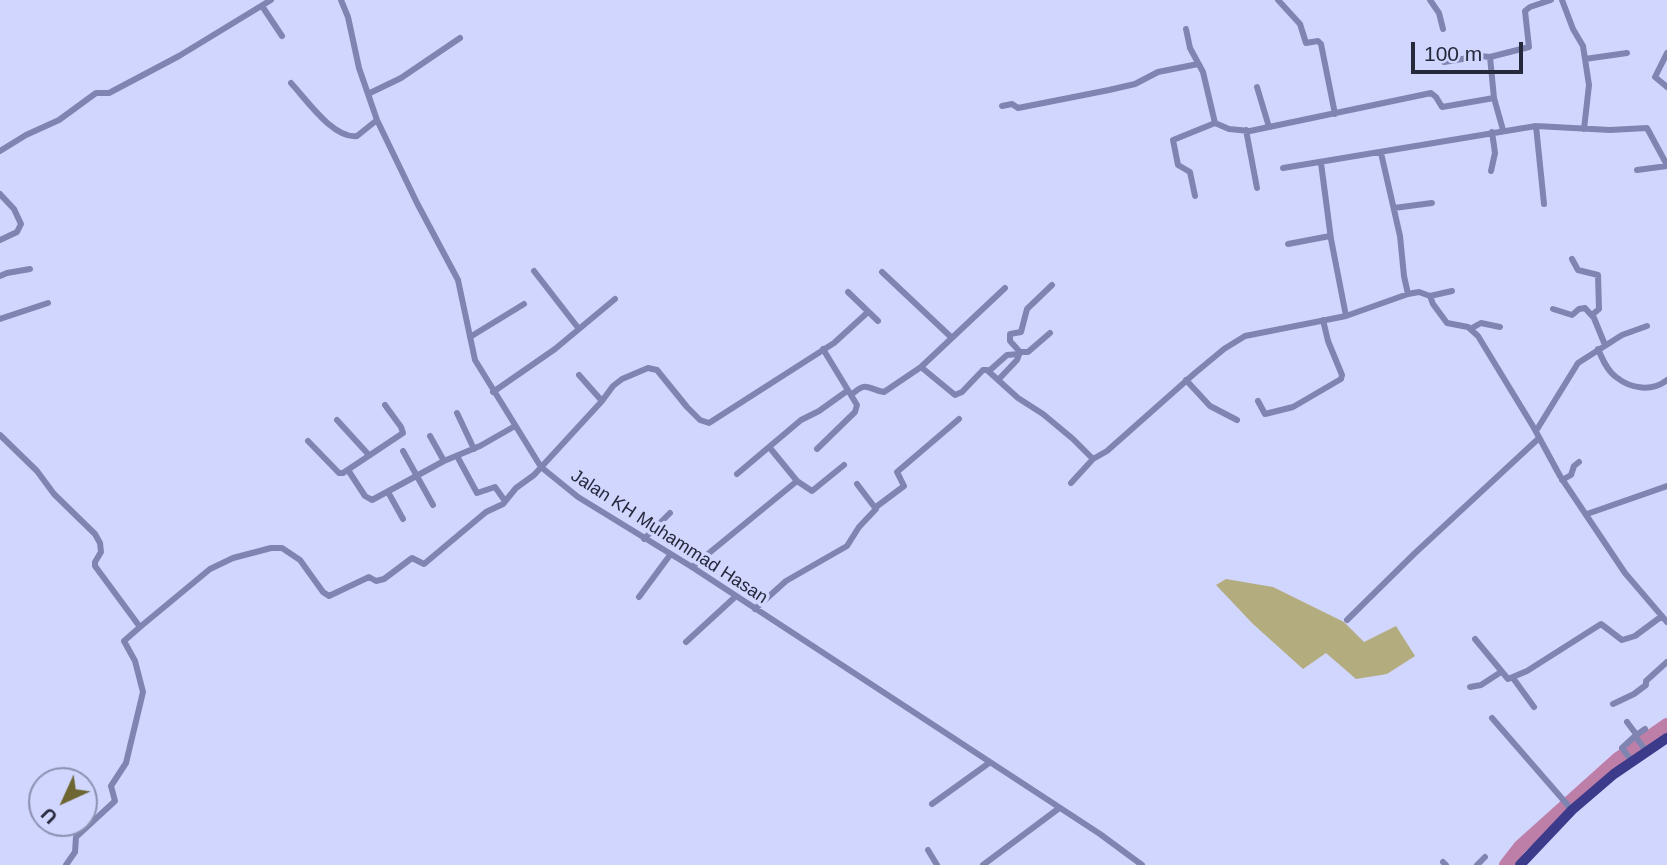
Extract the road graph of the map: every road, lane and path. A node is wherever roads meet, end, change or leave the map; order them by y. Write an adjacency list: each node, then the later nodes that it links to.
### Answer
1 (271, 0): 7 (street)
2 (341, 0): 21 (street, Jalan KH Muhammad Hasan)
3 (1278, 0): 24 (street)
4 (1430, 0): 9 (street)
5 (1550, 0): 14 (street)
6 (1562, 0): 15 (street)
7 (262, 6): 10 (street); 33 (street)
8 (1186, 29): 17 (street)
9 (1443, 29)
10 (282, 36)
11 (460, 38): 21 (street)
12 (1627, 53): 15 (street)
13 (1667, 53): 20 (street)
14 (1490, 57): 16 (street); 22 (street)
15 (1585, 59): 29 (street)
16 (1444, 62)
17 (1198, 64): 23 (street); 26 (street)
18 (291, 83): 25 (street)
19 (1257, 87): 28 (street)
20 (1667, 87)
21 (370, 93): 25 (street, Jalan KH Muhammad Hasan)
22 (1494, 98): 24 (street); 31 (street)
23 (1002, 106)
24 (1335, 114): 28 (street)
25 (377, 120): 75 (street, Jalan KH Muhammad Hasan)
26 (1215, 123): 30 (street); 42 (street)
27 (1536, 126): 29 (street); 31 (street); 44 (street)
28 (1269, 127): 30 (street)
29 (1584, 128): 36 (street)
30 (1246, 130): 40 (street)
31 (1503, 130): 32 (street)
32 (1492, 132): 34 (street); 39 (street)
33 (0, 151)
34 (1381, 153): 35 (street); 45 (street)
35 (1321, 163): 37 (street); 46 (street)
36 (1667, 165): 38 (street)
37 (1283, 168)
38 (1637, 170)
39 (1491, 171)
40 (1257, 188)
41 (0, 194): 47 (street)
42 (1195, 196)
43 (1432, 203): 45 (street)
44 (1544, 204)
45 (1394, 208): 58 (street)
46 (1330, 236): 48 (street); 65 (street)
47 (0, 240)
48 (1288, 244)
49 (1572, 259): 66 (street)
50 (30, 269): 53 (street)
51 (534, 271): 73 (street)
52 (882, 272): 76 (street)
53 (0, 276)
54 (1052, 285): 79 (street)
55 (1005, 288): 76 (street)
56 (1451, 291): 59 (street)
57 (848, 292): 64 (street)
58 (1408, 294): 59 (street); 65 (street)
59 (1430, 296): 72 (street)
60 (615, 299): 73 (street)
61 (48, 303): 67 (street)
62 (524, 304): 75 (street)
63 (1553, 310): 66 (street)
64 (868, 312): 69 (street); 78 (street)
65 (1346, 316): 68 (street)
66 (1592, 316): 77 (street)
67 (0, 319)
68 (1323, 320): 84 (street); 89 (street)
69 (878, 321)
70 (1647, 326): 77 (street)
71 (1500, 327): 72 (street)
72 (1472, 328): 97 (street)
73 (579, 329): 86 (street)
74 (1050, 332): 79 (street)
75 (470, 337): 86 (street, Jalan KH Muhammad Hasan)
76 (952, 338): 80 (street)
77 (1601, 347): 85 (street); 97 (street)
78 (823, 349): 87 (street); 88 (street)
79 (1020, 353): 81 (street); 83 (street)
80 (921, 367): 81 (street); 87 (street)
81 (989, 371): 83 (street)
82 (579, 375): 88 (street)
83 (999, 379): 106 (street)
84 (1186, 380): 94 (street); 106 (street)
85 (1667, 380)
86 (493, 392): 95 (street, Jalan KH Muhammad Hasan)
87 (849, 393): 100 (street); 102 (street)
88 (602, 401): 110 (street)
89 (1258, 401)
90 (385, 405): 104 (street)
91 (457, 413): 101 (street)
92 (959, 419): 122 (street)
93 (337, 420): 104 (street)
94 (1237, 420)
95 (515, 426): 101 (street); 110 (street, Jalan KH Muhammad Hasan)
96 (0, 435): 134 (street)
97 (1537, 435): 114 (street); 133 (street)
98 (430, 436): 107 (street)
99 (309, 441): 111 (street)
100 (770, 448): 112 (street); 115 (street)
101 (474, 449): 105 (street)
102 (817, 449)
103 (403, 451): 113 (street)
104 (368, 454): 111 (street)
105 (457, 456): 107 (street); 120 (street)
106 (1093, 459): 116 (street)
107 (444, 461): 113 (street)
108 (1579, 462): 114 (street)
109 (844, 465): 115 (street)
110 (541, 467): 120 (street); 126 (street, Jalan KH Muhammad Hasan)
111 (348, 470): 119 (street)
112 (737, 474)
113 (418, 475): 119 (street); 121 (street)
114 (1562, 480): 124 (street)
115 (797, 481): 128 (street)
116 (1070, 483)
117 (857, 484): 122 (street)
118 (1667, 486): 124 (street)
119 (388, 492): 125 (street)
120 (505, 501): 134 (street)
121 (433, 505)
122 (876, 508): 131 (street)
123 (670, 513): 126 (street)
124 (1587, 514): 132 (street)
125 (404, 519)
126 (644, 539): 127 (street, Jalan KH Muhammad Hasan)
127 (670, 555): 128 (street, Jalan KH Muhammad Hasan); 129 (street)
128 (692, 567): 130 (street, Jalan KH Muhammad Hasan)
129 (639, 597)
130 (735, 597): 131 (street, Jalan KH Muhammad Hasan); 136 (street)
131 (755, 609): 150 (street, Jalan KH Muhammad Hasan)
132 (1665, 619): 139 (street)
133 (1348, 620)
134 (140, 626): 156 (street)
135 (1475, 639): 138 (street)
136 (686, 642)
137 (1667, 662): 141 (street)
138 (1500, 672): 139 (street); 140 (street)
139 (1513, 678): 142 (street)
140 (1470, 687)
141 (1613, 704)
142 (1534, 707)
143 (1492, 718): 153 (street)
144 (1627, 722): 146 (street)
145 (1645, 729): 146 (street)
146 (1636, 736): 148 (street); 149 (street)
147 (1667, 738): 148 (main road)
148 (1644, 749): 149 (main road)
149 (1631, 759): 153 (main road)
150 (989, 762): 151 (street); 152 (street, Jalan KH Muhammad Hasan)
151 (932, 804)
152 (1059, 809): 158 (street); 159 (street, Jalan KH Muhammad Hasan)
153 (1571, 809): 161 (main road)
154 (928, 850): 157 (street)
155 (1485, 857): 160 (street)
156 (66, 865)
157 (937, 865)
158 (983, 865)
159 (1142, 865)
160 (1477, 865)
161 (1520, 865)

